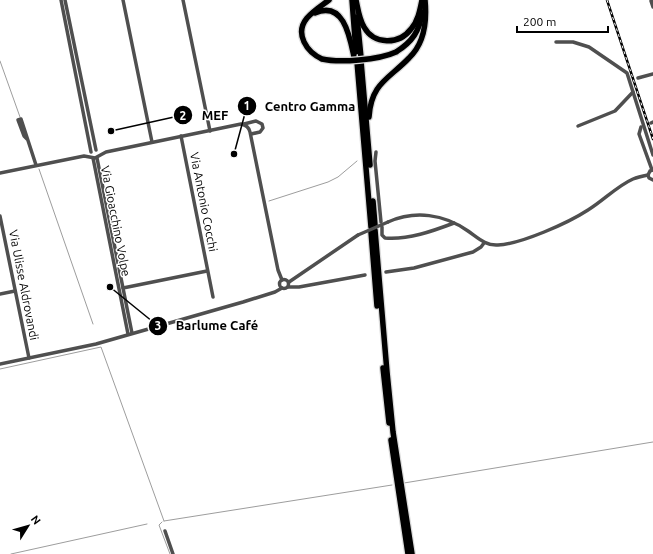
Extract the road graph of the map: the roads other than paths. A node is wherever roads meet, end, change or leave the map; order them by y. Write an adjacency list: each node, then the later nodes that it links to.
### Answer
1 (61, 0): 28 (street)
2 (65, 0): 27 (street)
3 (123, 0): 25 (street)
4 (183, 0): 21 (street)
5 (329, 0): 11 (highway)
6 (352, 0): 13 (highway)
7 (356, 0): 8 (highway); 13 (highway)
8 (424, 0): 11 (highway, bridge); 26 (highway)
9 (653, 1): 10 (street)
10 (653, 8)
11 (308, 17): 13 (highway)
12 (556, 42): 16 (street)
13 (358, 59): 26 (highway); 43 (highway)
14 (653, 74): 15 (street)
15 (638, 78)
16 (633, 92): 19 (street); 31 (street)
17 (256, 121): 18 (street); 22 (street); 22 (street)
18 (241, 124): 21 (street); 22 (street)
19 (578, 126)
20 (641, 127): 35 (street)
21 (210, 131): 23 (street)
22 (250, 132): 49 (street)
23 (181, 136): 25 (street); 45 (street, Via Antonio Cocchi)
24 (27, 139): 24 (street); 34 (street)
25 (152, 142): 29 (street)
26 (368, 143): 43 (highway)
27 (96, 151): 28 (street); 29 (street); 33 (street)
28 (91, 152): 32 (street); 33 (street)
29 (106, 152): 33 (street)
30 (376, 152): 40 (street)
31 (653, 155)
32 (84, 156): 33 (street); 34 (street)
33 (95, 157): 52 (street, Via Gioacchino Volpe); 57 (street, Via Gioacchino Volpe)
34 (36, 165): 36 (street)
35 (653, 170): 37 (street)
36 (0, 173)
37 (648, 175): 38 (street); 44 (street)
38 (653, 180)
39 (0, 216): 54 (street, Via Ulisse Aldrovandi)
40 (381, 222)
41 (454, 223): 42 (street); 44 (street); 48 (street, bridge)
42 (382, 227)
43 (373, 228): 62 (highway); 63 (highway)
44 (484, 243): 46 (street)
45 (207, 271): 52 (street); 56 (street, Via Antonio Cocchi)
46 (386, 272)
47 (365, 275): 51 (street)
48 (294, 279): 50 (street); 51 (street)
49 (282, 280): 50 (street); 53 (street)
50 (288, 284): 51 (street); 53 (street)
51 (299, 287)
52 (123, 288): 57 (street, Via Gioacchino Volpe)
53 (282, 288): 57 (street)
54 (15, 291): 55 (street); 58 (street, Via Ulisse Aldrovandi)
55 (0, 294)
56 (213, 297)
57 (130, 334): 58 (street)
58 (29, 358): 59 (street)
59 (0, 364)
60 (165, 530): 61 (street)
61 (173, 554)
62 (408, 554)
63 (412, 554)

